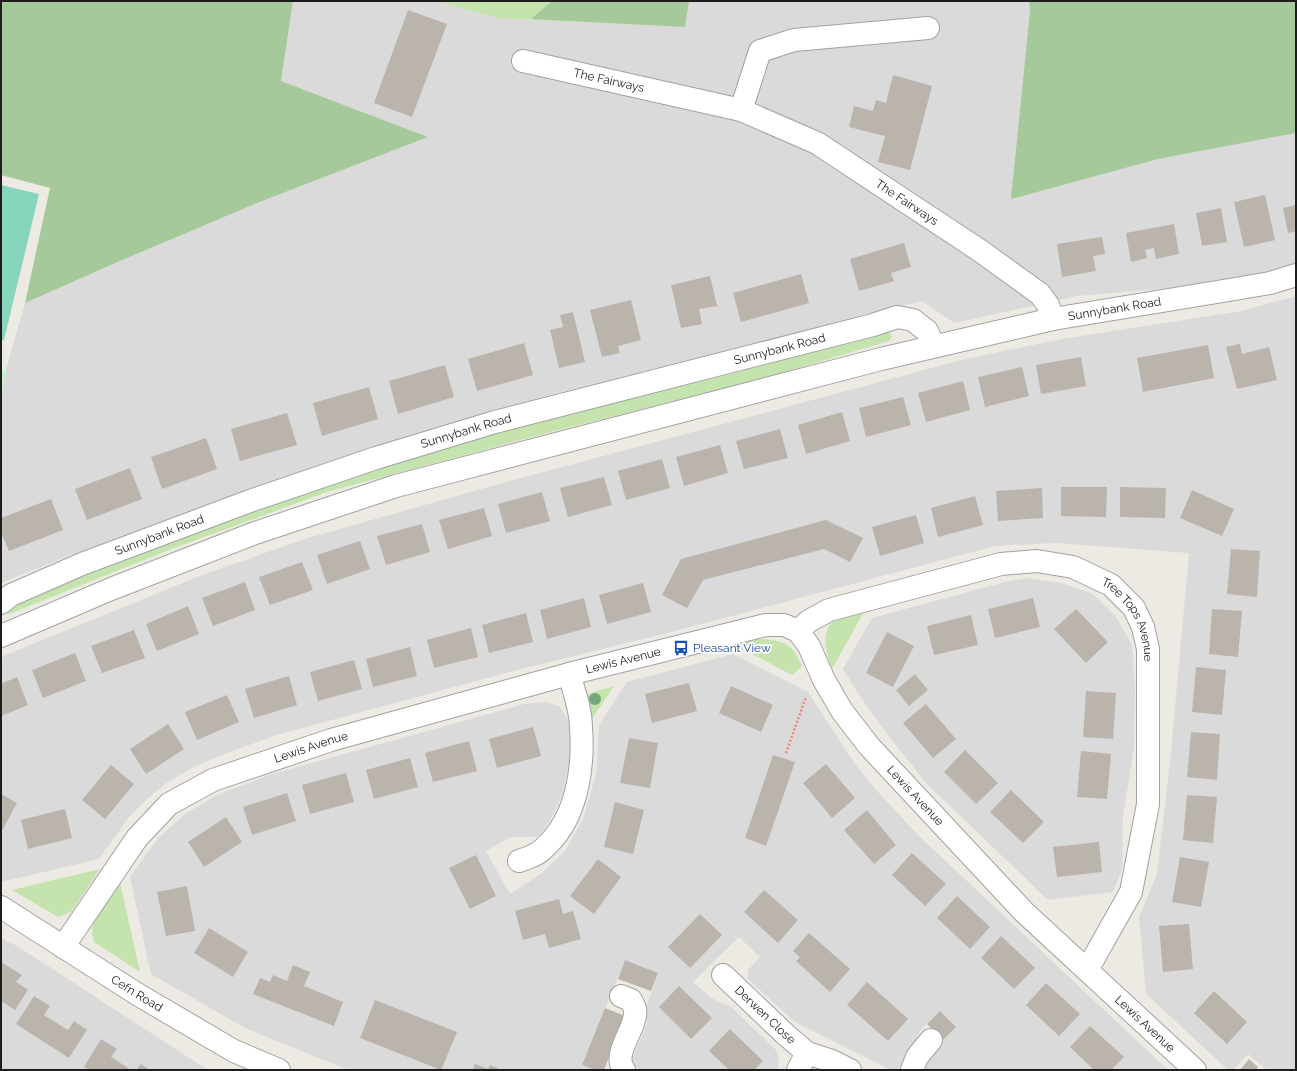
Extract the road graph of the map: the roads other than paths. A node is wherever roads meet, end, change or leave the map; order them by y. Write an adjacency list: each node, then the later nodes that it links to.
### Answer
1 (928, 28): 3 (street)
2 (523, 61): 3 (street, The Fairways)
3 (741, 110): 5 (street, The Fairways)
4 (1296, 275): 5 (street, Sunnybank Road)
5 (1053, 319): 6 (street, Sunnybank Road)
6 (934, 346): 7 (street, Sunnybank Road); 9 (street, Sunnybank Road)
7 (1, 603)
8 (798, 631): 10 (street, Lewis Avenue); 14 (street, Lewis Avenue); 14 (street, Tree Tops Avenue)
9 (1, 636)
10 (569, 674): 11 (street); 13 (street, Lewis Avenue)
11 (519, 861)
12 (1, 907): 13 (street, Cefn Road)
13 (63, 948): 19 (street, Cefn Road)
14 (1087, 970): 23 (street, Lewis Avenue)
15 (723, 975): 18 (street, Derwen Close)
16 (621, 996): 20 (street)
17 (931, 1040): 22 (street)
18 (803, 1061): 21 (street, Derwen Close)
19 (274, 1069)
20 (624, 1070)
21 (850, 1070)
22 (912, 1070)
23 (1195, 1070)

